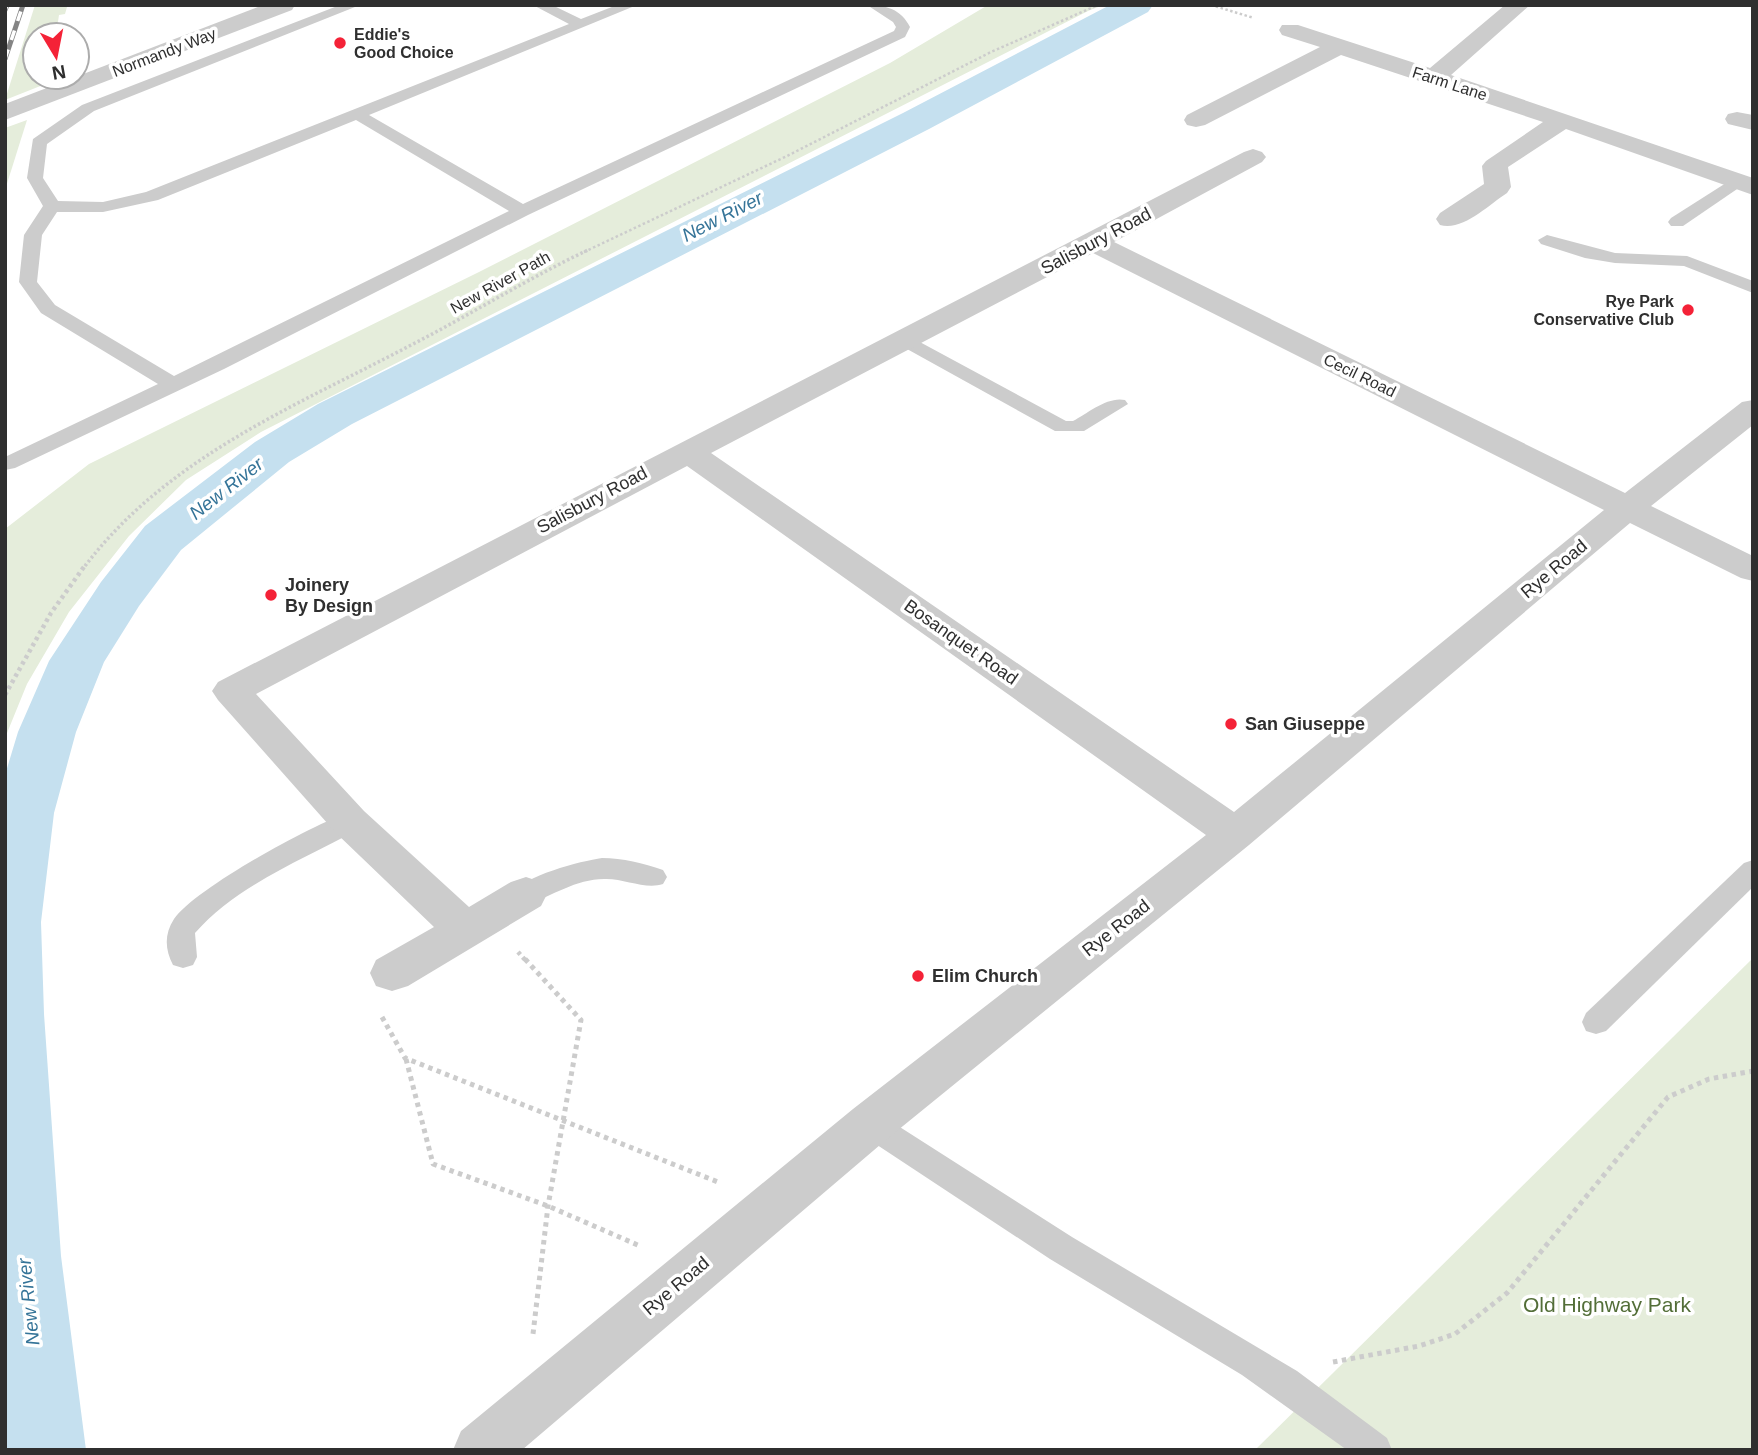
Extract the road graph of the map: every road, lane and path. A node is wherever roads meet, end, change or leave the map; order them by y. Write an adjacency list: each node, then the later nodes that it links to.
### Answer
1 (284, 5): 13 (street, Normandy Way)
2 (353, 5): 19 (lane)
3 (540, 5): 9 (lane)
4 (630, 5): 9 (lane)
5 (874, 5): 20 (lane)
6 (1098, 5): 34 (path, New River Path)
7 (1211, 5): 10 (path)
8 (1519, 5): 12 (street)
9 (579, 24): 14 (lane)
10 (1290, 30): 11 (street, Farm Lane)
11 (1338, 47): 12 (street, Farm Lane); 15 (street)
12 (1433, 78): 16 (street, Farm Lane)
13 (13, 110)
14 (357, 114): 19 (lane); 20 (lane)
15 (1196, 120)
16 (1587, 128): 18 (street, Farm Lane); 21 (street)
17 (1253, 157): 24 (street, Salisbury Road)
18 (1745, 184): 22 (lane)
19 (52, 206): 27 (lane)
20 (522, 211): 27 (lane)
21 (1450, 219)
22 (1677, 222)
23 (1547, 240): 25 (lane)
24 (1094, 243): 26 (street, Salisbury Road); 32 (street, Cecil Road)
25 (1753, 288)
26 (905, 340): 28 (lane); 30 (street, Salisbury Road)
27 (173, 384): 31 (lane)
28 (1118, 404)
29 (1753, 409): 32 (street, Rye Road)
30 (687, 451): 35 (street, Salisbury Road); 36 (street, Bosanquet Road)
31 (8, 464)
32 (1627, 508): 33 (street, Cecil Road); 36 (street, Rye Road)
33 (1753, 570)
34 (5, 695)
35 (350, 822): 40 (street, Salisbury Road); 41 (lane)
36 (1235, 834): 47 (street, Rye Road)
37 (1753, 870): 43 (lane)
38 (654, 877): 39 (lane)
39 (526, 894): 40 (street)
40 (476, 924): 42 (street); 46 (path)
41 (183, 957)
42 (392, 973): 44 (path)
43 (1596, 1022)
44 (405, 1058): 46 (path); 49 (path)
45 (1753, 1071): 52 (path)
46 (563, 1120): 48 (path); 49 (path)
47 (870, 1124): 52 (lane); 53 (street, Rye Road)
48 (725, 1185)
49 (548, 1206): 50 (path); 51 (path)
50 (647, 1249)
51 (532, 1342)
52 (1283, 1380): 54 (lane)
53 (480, 1450)
54 (1375, 1450)

